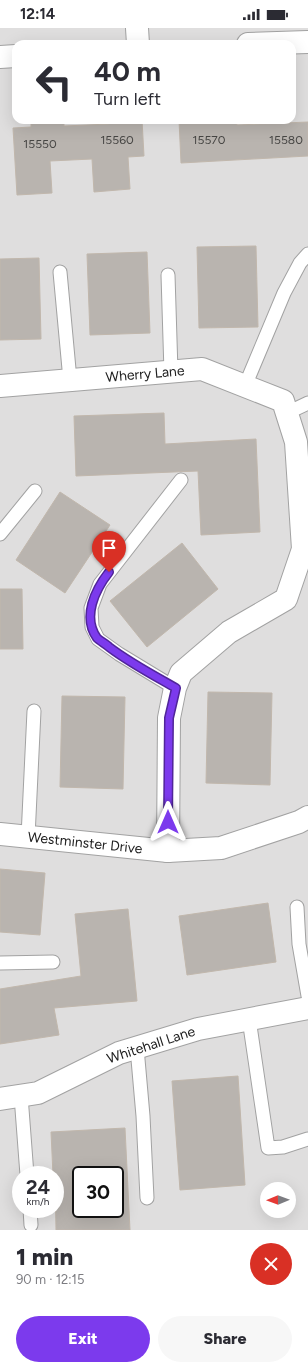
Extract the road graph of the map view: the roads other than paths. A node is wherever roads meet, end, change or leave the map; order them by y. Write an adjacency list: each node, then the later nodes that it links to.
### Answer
1 (137, 28): 2 (street)
2 (138, 40)
3 (296, 42): 4 (street)
4 (308, 42)
5 (12, 56): 6 (street)
6 (0, 57)
7 (308, 254): 13 (lane)
8 (60, 272): 11 (lane)
9 (168, 275): 10 (lane)
10 (171, 372): 11 (street, Wherry Lane); 13 (street, Wherry Lane)
11 (70, 380): 12 (street, Wherry Lane)
12 (0, 386)
13 (245, 386): 15 (street, Wherry Lane)
14 (308, 403): 15 (lane)
15 (285, 407): 19 (street)
16 (181, 480): 19 (lane)
17 (35, 491): 18 (lane)
18 (0, 534)
19 (176, 688): 24 (street)
20 (34, 711): 23 (lane)
21 (308, 817): 24 (street, Westminster Drive)
22 (0, 834): 23 (street, Westminster Drive)
23 (28, 837): 24 (street, Westminster Drive)
24 (168, 851)
25 (297, 907): 28 (lane)
26 (53, 962): 27 (lane)
27 (0, 963)
28 (308, 996)
29 (308, 1008): 30 (street, Whitehall Lane)
30 (249, 1019): 31 (street, Whitehall Lane); 34 (lane)
31 (137, 1048): 32 (street, Whitehall Lane); 36 (lane)
32 (21, 1096): 33 (street, Whitehall Lane); 35 (lane)
33 (0, 1099)
34 (308, 1139)
35 (26, 1166)
36 (147, 1198)
37 (31, 1218): 38 (lane)
38 (31, 1225)

